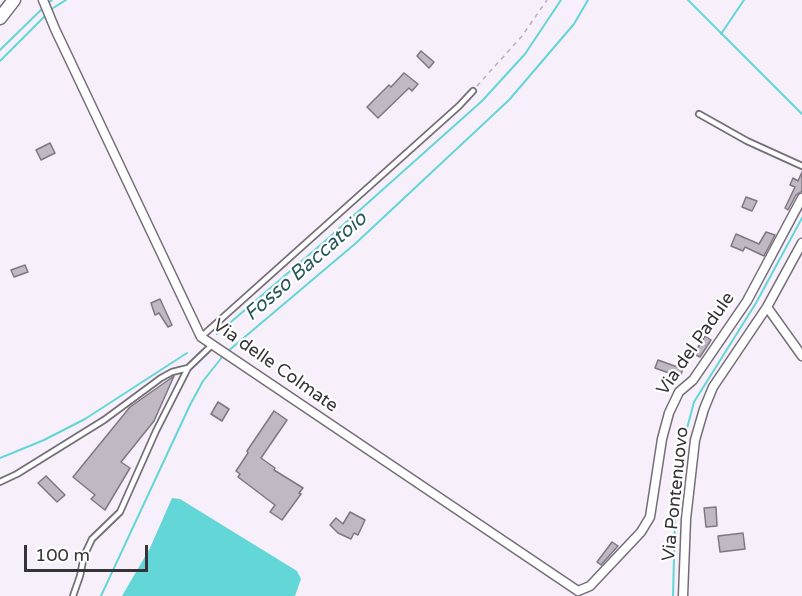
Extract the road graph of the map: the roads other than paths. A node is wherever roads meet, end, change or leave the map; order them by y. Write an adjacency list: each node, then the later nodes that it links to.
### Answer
1 (14, 0): 3 (main road)
2 (43, 0): 10 (street, Via delle Colmate)
3 (0, 18)
4 (473, 91): 10 (lane)
5 (699, 114): 6 (lane)
6 (802, 166)
7 (802, 198): 15 (street, Via del Padule)
8 (802, 243): 9 (street, Via Pontenuovo)
9 (767, 307): 12 (street); 17 (street, Via Pontenuovo)
10 (201, 337): 11 (street, Via delle Colmate)
11 (215, 347): 13 (lane); 15 (street, Via delle Colmate)
12 (802, 356)
13 (188, 368): 14 (lane); 16 (lane)
14 (0, 482)
15 (577, 593)
16 (73, 596)
17 (683, 596)

